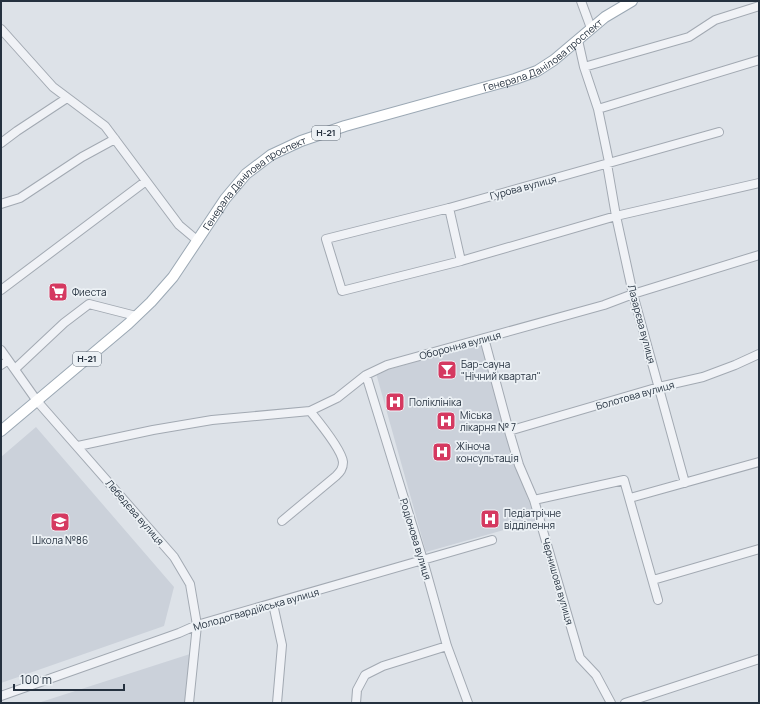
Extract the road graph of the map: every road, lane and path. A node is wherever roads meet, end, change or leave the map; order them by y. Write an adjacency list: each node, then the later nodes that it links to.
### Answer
1 (582, 1): 4 (street)
2 (632, 1): 4 (main road, Генерала Данілова проспект / Н-21)
3 (758, 5): 8 (street)
4 (591, 28): 6 (main road, Генерала Данілова проспект / Н-21)
5 (1, 29): 9 (street)
6 (578, 40): 8 (street, Лазарєва вулиця); 20 (main road, Генерала Данілова проспект / Н-21)
7 (759, 60): 10 (street)
8 (584, 67): 10 (street, Лазарєва вулиця)
9 (67, 98): 12 (street); 13 (street)
10 (598, 109): 14 (street, Лазарєва вулиця)
11 (719, 132): 14 (street, Гурова вулиця)
12 (116, 139): 15 (street); 17 (street)
13 (1, 143)
14 (608, 163): 18 (street, Гурова вулиця); 19 (street, Лазарєва вулиця)
15 (146, 181): 20 (street); 23 (street)
16 (759, 183): 19 (street)
17 (2, 200)
18 (449, 208): 22 (street); 22 (street, Гурова вулиця)
19 (616, 216): 22 (street); 24 (street, Лазарєва вулиця)
20 (198, 241): 25 (main road, Генерала Данілова проспект / Н-21)
21 (759, 255): 24 (street, Оборонна вулиця)
22 (461, 261)
23 (1, 290)
24 (633, 294): 26 (street, Оборонна вулиця); 33 (street, Лазарєва вулиця)
25 (136, 316): 31 (street); 34 (main road, Генерала Данілова проспект / Н-21)
26 (484, 338): 32 (street, Оборонна вулиця); 37 (street, Чернишова вулиця)
27 (1, 350): 29 (street, Лебедєва вулиця)
28 (759, 354): 33 (street, Болотова вулиця)
29 (8, 360): 30 (street); 31 (street, Лебедєва вулиця)
30 (1, 365)
31 (15, 370): 34 (street, Лебедєва вулиця)
32 (366, 375): 35 (street, Оборонна вулиця); 46 (street, Родіонова вулиця)
33 (659, 387): 37 (street, Болотова вулиця); 40 (street, Лазарєва вулиця)
34 (37, 401): 36 (main road, Генерала Данілова проспект / Н-21); 38 (street, Лебедєва вулиця)
35 (310, 411): 38 (street); 43 (street)
36 (1, 431)
37 (509, 431): 42 (street, Чернишова вулиця)
38 (78, 446): 50 (street, Лебедєва вулиця)
39 (759, 462): 40 (street)
40 (685, 483): 41 (street)
41 (630, 498): 42 (street); 47 (street)
42 (534, 500): 58 (street, Чернишова вулиця)
43 (282, 521)
44 (492, 540): 46 (street, Молодогвардійська вулиця)
45 (759, 549): 47 (street)
46 (423, 560): 49 (street, Молодогвардійська вулиця); 51 (street, Родіонова вулиця)
47 (653, 580): 48 (street)
48 (658, 600)
49 (273, 604): 50 (street, Молодогвардійська вулиця); 55 (street)
50 (197, 625): 53 (street, Молодогвардійська вулиця); 54 (street, Лебедєва вулиця)
51 (447, 646): 56 (street); 57 (street, Родіонова вулиця)
52 (759, 659): 59 (street)
53 (1, 696)
54 (189, 703)
55 (278, 703)
56 (356, 703)
57 (468, 703)
58 (611, 703)
59 (625, 703)

